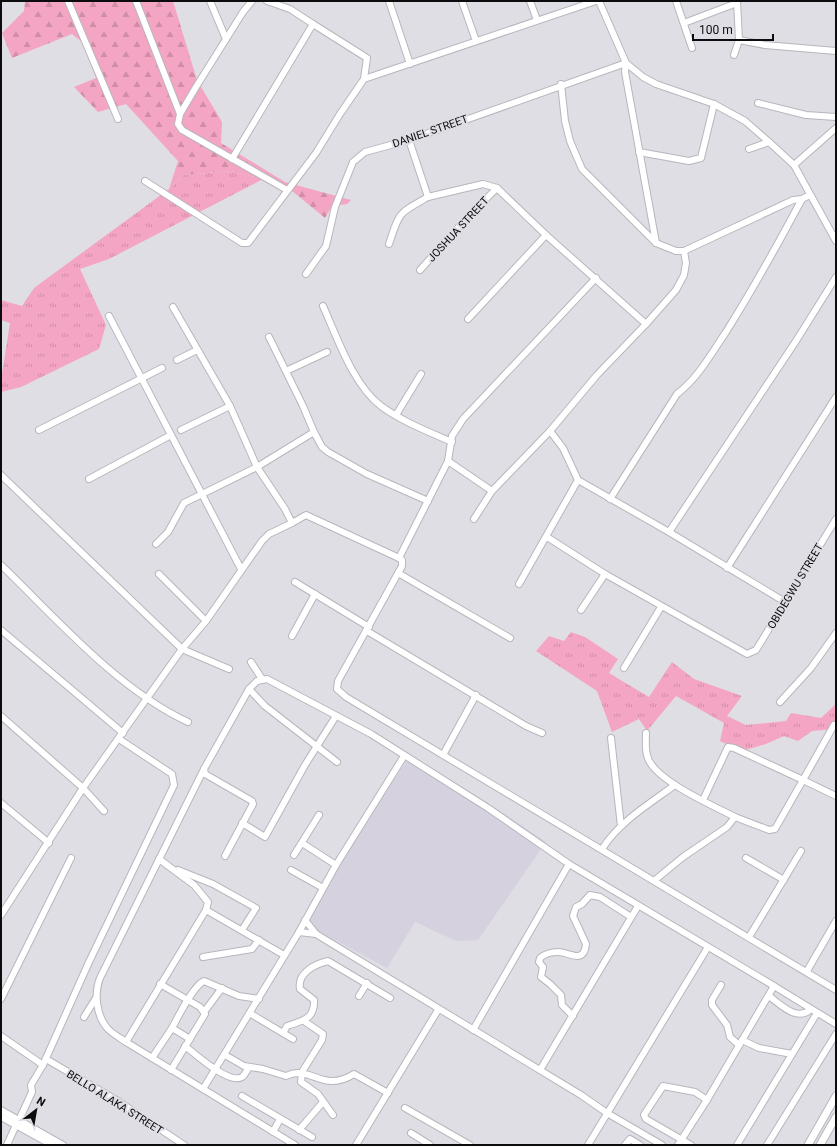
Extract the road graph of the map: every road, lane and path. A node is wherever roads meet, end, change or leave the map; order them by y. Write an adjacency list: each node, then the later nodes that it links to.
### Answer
1 (68, 1): 30 (street)
2 (136, 1): 28 (street)
3 (210, 1): 16 (street)
4 (252, 1): 16 (street)
5 (267, 1): 15 (street)
6 (389, 1): 23 (street)
7 (462, 1): 18 (street)
8 (530, 1): 13 (street)
9 (596, 1): 13 (street)
10 (600, 1): 22 (street)
11 (676, 1): 14 (street)
12 (737, 2): 14 (street); 17 (street)
13 (537, 20): 18 (street)
14 (684, 23): 19 (street)
15 (313, 24): 24 (street); 36 (street)
16 (226, 39): 28 (street)
17 (739, 40): 20 (street); 21 (street)
18 (476, 41): 23 (street)
19 (692, 48)
20 (836, 51)
21 (734, 54)
22 (626, 63): 25 (street, DANIEL STREET); 27 (street); 35 (street)
23 (410, 64): 24 (street)
24 (364, 79): 40 (street)
25 (561, 84): 32 (street, DANIEL STREET); 46 (street)
26 (758, 103): 29 (street)
27 (714, 104): 33 (street); 35 (street)
28 (180, 114): 36 (street)
29 (836, 117)
30 (118, 120)
31 (836, 128): 37 (street)
32 (409, 140): 42 (street); 50 (street, DANIEL STREET)
33 (769, 142): 34 (street); 37 (street)
34 (749, 149)
35 (638, 152): 46 (street)
36 (232, 159): 40 (street)
37 (794, 165): 41 (street)
38 (145, 181): 40 (street)
39 (497, 188): 42 (street); 44 (street); 49 (street, JOSHUA STREET)
40 (287, 190)
41 (810, 195): 43 (street); 45 (street)
42 (428, 197): 47 (street)
43 (802, 199): 48 (street); 82 (street)
44 (546, 235): 52 (street); 56 (street)
45 (836, 241)
46 (656, 243): 48 (street)
47 (389, 244)
48 (684, 251): 57 (street)
49 (420, 270)
50 (306, 274)
51 (836, 276): 87 (street)
52 (596, 278): 57 (street); 74 (street)
53 (323, 306): 68 (street)
54 (173, 307): 59 (street)
55 (109, 316): 65 (street)
56 (468, 320)
57 (646, 324): 71 (street)
58 (269, 337): 63 (street)
59 (197, 350): 61 (street); 67 (street)
60 (327, 352): 63 (street)
61 (177, 360)
62 (162, 368): 65 (street)
63 (286, 371): 72 (street)
64 (421, 374): 68 (street)
65 (140, 378): 69 (street); 73 (street)
66 (836, 397): 92 (street)
67 (230, 406): 70 (street); 76 (street)
68 (396, 415): 74 (street)
69 (39, 430)
70 (181, 430)
71 (550, 431): 79 (street); 80 (street)
72 (314, 432): 76 (street); 83 (street)
73 (171, 435): 78 (street); 81 (street)
74 (452, 442): 75 (street)
75 (448, 461): 80 (street); 83 (street)
76 (257, 466): 81 (street); 86 (street)
77 (1, 475): 109 (street)
78 (89, 479)
79 (578, 480): 82 (street); 88 (street)
80 (492, 490): 84 (street)
81 (201, 494): 89 (street); 93 (street)
82 (610, 499): 87 (street)
83 (428, 501): 90 (street)
84 (474, 519)
85 (836, 519): 100 (street, OBIDEGWU STREET)
86 (292, 523): 90 (street); 93 (street)
87 (669, 532): 92 (street)
88 (547, 537): 96 (street); 98 (street)
89 (156, 544)
90 (399, 558): 94 (street)
91 (1, 565): 116 (street)
92 (727, 568): 100 (street)
93 (241, 569): 103 (street)
94 (398, 573): 104 (street); 108 (street)
95 (159, 574): 103 (street)
96 (605, 574): 101 (street); 102 (street)
97 (295, 582): 99 (street)
98 (519, 584)
99 (314, 594): 104 (street); 107 (street)
100 (785, 602): 101 (street, OBIDEGWU STREET)
101 (661, 607): 111 (street)
102 (581, 610)
103 (206, 621): 109 (street)
104 (368, 629): 115 (street); 128 (street)
105 (1, 630): 122 (street)
106 (836, 633): 117 (street)
107 (292, 636)
108 (510, 638)
109 (182, 649): 112 (street); 116 (street)
110 (251, 662): 113 (street)
111 (624, 668)
112 (229, 669)
113 (262, 679): 114 (street); 119 (street)
114 (249, 689): 127 (street); 131 (street)
115 (476, 695): 123 (street); 128 (street)
116 (148, 699): 120 (street); 122 (street)
117 (780, 702)
118 (1, 716): 134 (street)
119 (336, 716): 127 (street); 129 (street)
120 (188, 722)
121 (834, 725): 132 (street)
122 (123, 733): 126 (street)
123 (542, 733)
124 (646, 733): 133 (street)
125 (611, 738): 142 (street)
126 (118, 739): 134 (street); 212 (street)
127 (316, 745): 130 (street); 141 (street)
128 (443, 755): 145 (street)
129 (404, 756): 152 (street); 153 (street)
130 (338, 762)
131 (204, 769): 141 (street); 151 (street)
132 (803, 780): 135 (street); 136 (street); 140 (street)
133 (675, 785): 136 (street); 142 (street)
134 (83, 788): 138 (street); 143 (street)
135 (836, 796)
136 (703, 800): 140 (street)
137 (1, 803): 143 (street)
138 (104, 811)
139 (319, 815): 144 (street)
140 (735, 817): 156 (street)
141 (242, 823): 148 (street)
142 (621, 826): 145 (street)
143 (49, 843): 160 (street)
144 (302, 843): 147 (street); 153 (street)
145 (602, 849): 156 (street)
146 (801, 851): 157 (street)
147 (294, 855)
148 (225, 856)
149 (71, 858): 188 (street)
150 (746, 858): 157 (street)
151 (159, 859): 154 (street); 186 (street)
152 (568, 864): 161 (street); 200 (street)
153 (336, 865): 158 (street)
154 (172, 868): 162 (street); 167 (street)
155 (291, 870): 158 (street)
156 (655, 880): 170 (street)
157 (784, 880): 170 (street)
158 (323, 888): 165 (street)
159 (1, 899): 160 (street)
160 (7, 904): 163 (street)
161 (638, 906): 164 (street); 172 (street)
162 (206, 910): 167 (street); 179 (street)
163 (1, 915)
164 (631, 917): 195 (street); 195 (street)
165 (305, 920): 168 (street); 169 (street)
166 (836, 921): 177 (street)
167 (242, 930): 171 (street)
168 (299, 932): 169 (street); 173 (street)
169 (316, 934): 175 (street)
170 (749, 937): 177 (street)
171 (259, 940): 173 (street); 174 (street)
172 (708, 948): 181 (street); 227 (street)
173 (284, 955): 189 (street)
174 (203, 957)
175 (352, 957): 176 (street); 191 (street)
176 (344, 969): 178 (street); 197 (street)
177 (807, 971): 183 (street)
178 (367, 983): 184 (street); 187 (street)
179 (160, 984): 190 (street); 206 (street)
180 (721, 985): 207 (street)
181 (774, 986): 185 (street); 192 (street)
182 (222, 988): 189 (street); 190 (street); 193 (street)
183 (836, 990)
184 (359, 996)
185 (769, 996): 192 (street); 207 (street)
186 (96, 998): 196 (street); 206 (street)
187 (390, 998)
188 (1, 999)
189 (259, 999): 194 (street)
190 (188, 1000): 193 (street); 199 (street)
191 (438, 1010): 200 (street); 219 (street)
192 (814, 1011): 198 (street); 209 (street)
193 (204, 1012): 204 (street)
194 (251, 1014): 201 (street); 210 (street)
195 (572, 1016): 216 (street)
196 (84, 1017)
197 (304, 1021): 201 (street); 217 (street)
198 (836, 1024)
199 (172, 1028): 204 (street); 211 (street)
200 (472, 1030): 216 (street)
201 (283, 1033): 205 (street)
202 (836, 1034): 252 (street)
203 (1, 1036): 212 (street, BELLO ALAKA STREET)
204 (190, 1039): 208 (street)
205 (292, 1039)
206 (126, 1042): 211 (street)
207 (740, 1043): 209 (street); 222 (street)
208 (185, 1046): 214 (street); 215 (street)
209 (792, 1054): 251 (street)
210 (225, 1055): 213 (street); 215 (street)
211 (152, 1058): 214 (street)
212 (45, 1062): 232 (street); 241 (street, BELLO ALAKA STREET)
213 (249, 1067): 215 (street); 217 (street)
214 (171, 1070): 218 (street)
215 (215, 1070): 218 (street)
216 (540, 1070): 227 (street)
217 (302, 1072): 219 (street); 223 (street)
218 (203, 1089): 234 (street)
219 (388, 1093): 243 (street)
220 (242, 1096): 231 (street)
221 (836, 1096): 224 (main road)
222 (707, 1100): 237 (street); 237 (street)
223 (323, 1102): 228 (street); 233 (street)
224 (833, 1107): 253 (main road)
225 (405, 1108): 245 (street)
226 (1, 1110): 232 (street)
227 (607, 1113): 246 (street); 249 (street)
228 (334, 1115)
229 (1, 1117): 232 (street)
230 (836, 1117): 254 (main road)
231 (280, 1119): 233 (street); 234 (street)
232 (18, 1123): 238 (street); 239 (street); 240 (street)
233 (299, 1130): 236 (street)
234 (273, 1132): 242 (street)
235 (410, 1132): 244 (street)
236 (312, 1137)
237 (680, 1142): 250 (street)
238 (7, 1145)
239 (52, 1145)
240 (62, 1145)
241 (184, 1145)
242 (294, 1145)
243 (356, 1145)
244 (430, 1145)
245 (470, 1145)
246 (588, 1145)
247 (625, 1145): 248 (street)
248 (640, 1145)
249 (662, 1145)
250 (691, 1145)
251 (738, 1145)
252 (767, 1145)
253 (808, 1145)
254 (820, 1145)

